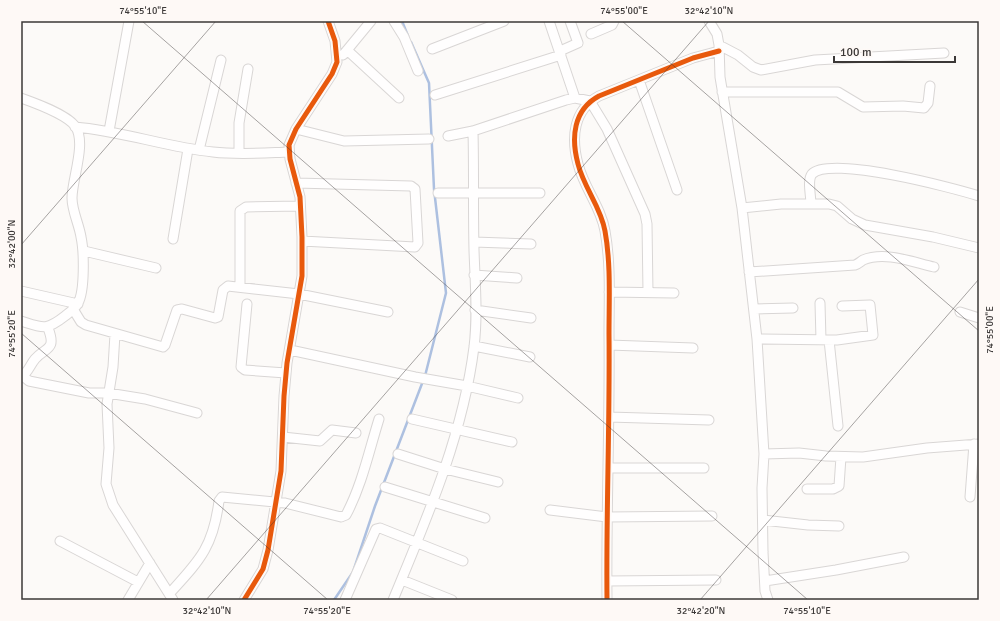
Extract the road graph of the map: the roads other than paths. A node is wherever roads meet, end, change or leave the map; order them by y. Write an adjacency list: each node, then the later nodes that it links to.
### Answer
1 (129, 21): 30 (street)
2 (328, 21): 17 (street)
3 (371, 21): 13 (street)
4 (394, 21): 19 (street)
5 (504, 21): 12 (street)
6 (548, 21): 14 (street)
7 (570, 21): 14 (street)
8 (614, 21): 10 (street)
9 (709, 21): 11 (street)
10 (592, 34)
11 (719, 48): 15 (street); 20 (street); 22 (street)
12 (432, 49)
13 (347, 50): 17 (street); 25 (street)
14 (560, 53): 23 (street); 26 (street)
15 (944, 53)
16 (221, 60): 35 (street)
17 (337, 62): 29 (street)
18 (248, 69): 37 (street)
19 (418, 71)
20 (639, 80): 27 (street); 39 (street)
21 (930, 86): 22 (street)
22 (722, 92): 46 (street)
23 (435, 95)
24 (21, 98): 28 (street)
25 (400, 98)
26 (575, 98): 27 (street); 31 (street)
27 (590, 101): 60 (street); 61 (street)
28 (75, 127): 30 (street); 52 (street)
29 (296, 129): 33 (street); 36 (street)
30 (109, 131): 34 (street)
31 (473, 132): 32 (street); 40 (street)
32 (448, 136)
33 (429, 139)
34 (188, 149): 35 (street); 47 (street)
35 (200, 150): 37 (street)
36 (289, 152): 37 (street); 38 (street)
37 (239, 154)
38 (296, 182): 45 (street); 48 (street)
39 (677, 190)
40 (474, 192): 41 (street); 42 (street); 49 (street)
41 (438, 193)
42 (540, 193)
43 (979, 196): 44 (street)
44 (805, 204): 46 (street); 51 (street)
45 (300, 206): 48 (street); 58 (street)
46 (742, 208): 55 (street)
47 (174, 239)
48 (302, 241): 63 (street)
49 (474, 242): 50 (street); 56 (street)
50 (530, 244)
51 (979, 248)
52 (84, 251): 54 (street); 66 (street)
53 (934, 267): 55 (street)
54 (156, 268)
55 (749, 272): 69 (street)
56 (474, 275): 57 (street); 70 (street)
57 (517, 278)
58 (240, 287): 63 (street); 77 (street)
59 (21, 291): 66 (street)
60 (609, 292): 61 (street); 80 (street)
61 (648, 292): 62 (street)
62 (674, 293)
63 (299, 294): 71 (street); 83 (street)
64 (820, 303): 79 (street)
65 (247, 304): 85 (street)
66 (76, 306): 76 (street); 77 (street)
67 (842, 306): 79 (street)
68 (793, 308): 69 (street)
69 (754, 309): 78 (street)
70 (475, 310): 73 (street); 81 (street)
71 (388, 312)
72 (960, 312): 74 (street)
73 (531, 318)
74 (979, 318)
75 (21, 321): 76 (street)
76 (48, 328): 86 (street)
77 (115, 334): 88 (street)
78 (757, 339): 79 (street); 102 (street)
79 (825, 340): 95 (street)
80 (609, 345): 82 (street); 91 (street)
81 (474, 346): 84 (street); 87 (street)
82 (693, 348)
83 (290, 350): 85 (street); 87 (street)
84 (530, 357)
85 (286, 373): 98 (street)
86 (22, 377): 88 (street)
87 (467, 386): 89 (street); 96 (street)
88 (108, 393): 90 (street); 123 (street)
89 (518, 398)
90 (197, 413)
91 (609, 417): 94 (street); 104 (street)
92 (379, 419): 111 (street)
93 (412, 419): 96 (street)
94 (709, 420)
95 (838, 426)
96 (456, 429): 99 (street); 106 (street)
97 (356, 433): 98 (street)
98 (283, 437): 111 (street)
99 (512, 442)
100 (976, 444): 103 (street); 110 (street)
101 (398, 454): 106 (street)
102 (764, 454): 103 (street); 117 (street)
103 (841, 457): 109 (street)
104 (608, 468): 105 (street); 115 (street)
105 (704, 468)
106 (444, 469): 107 (street); 112 (street)
107 (498, 482)
108 (384, 487): 112 (street)
109 (807, 489)
110 (970, 497)
111 (277, 502): 129 (street); 131 (street)
112 (432, 502): 116 (street); 120 (street)
113 (550, 510): 115 (street)
114 (712, 516): 115 (street)
115 (607, 517): 126 (street)
116 (485, 518)
117 (763, 520): 118 (street); 127 (street)
118 (839, 526)
119 (60, 541): 128 (street)
120 (417, 542): 122 (street); 124 (street); 132 (street)
121 (904, 556): 127 (street)
122 (463, 561)
123 (150, 563): 128 (street); 129 (street)
124 (402, 580): 133 (street); 134 (street)
125 (716, 580): 126 (street)
126 (607, 581): 135 (street)
127 (765, 581): 136 (street)
128 (138, 582): 130 (street)
129 (170, 597)
130 (128, 600)
131 (244, 600)
132 (346, 600)
133 (393, 600)
134 (452, 600)
135 (607, 600)
136 (768, 600)

